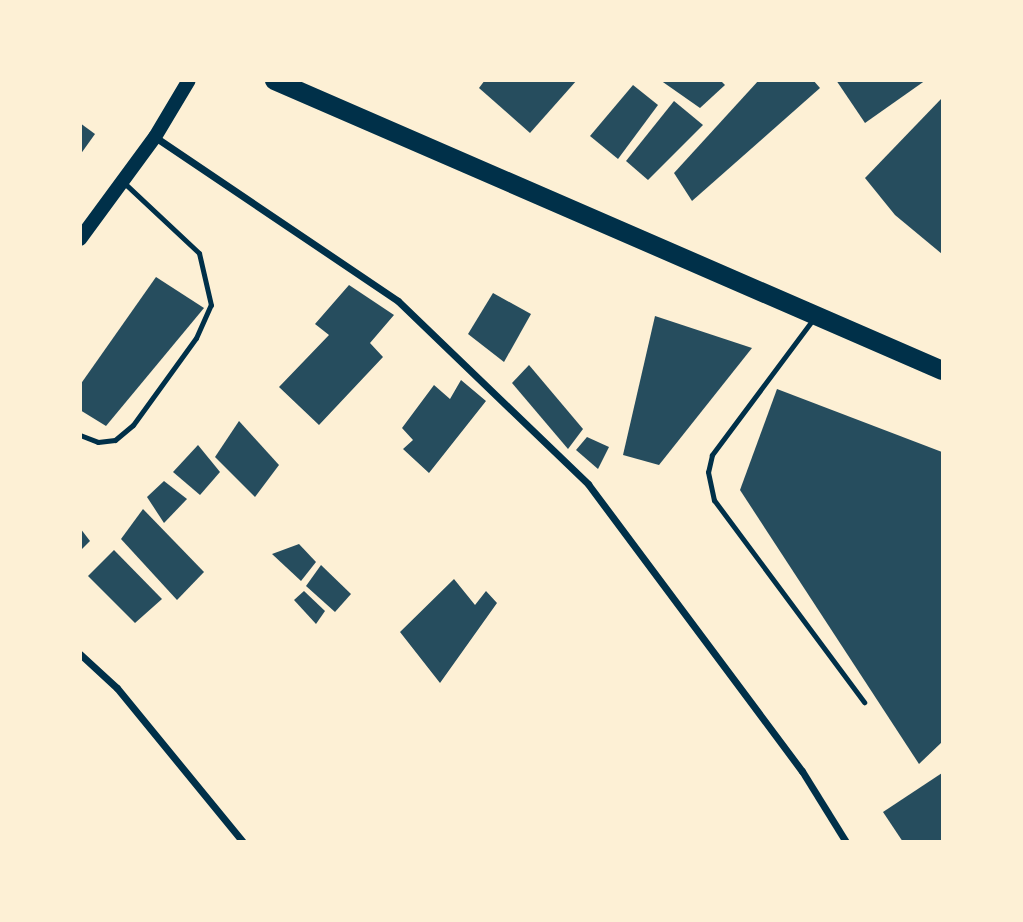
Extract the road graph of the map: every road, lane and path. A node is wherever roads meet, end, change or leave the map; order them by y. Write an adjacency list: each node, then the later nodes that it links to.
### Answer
1 (189, 80): 3 (main road)
2 (274, 80): 6 (highway)
3 (155, 137): 4 (main road); 12 (street)
4 (122, 182): 5 (main road); 8 (lane)
5 (80, 239)
6 (816, 315): 7 (highway); 10 (lane)
7 (943, 370)
8 (80, 435)
9 (80, 654): 11 (street)
10 (864, 702)
11 (243, 842)
12 (846, 842)

